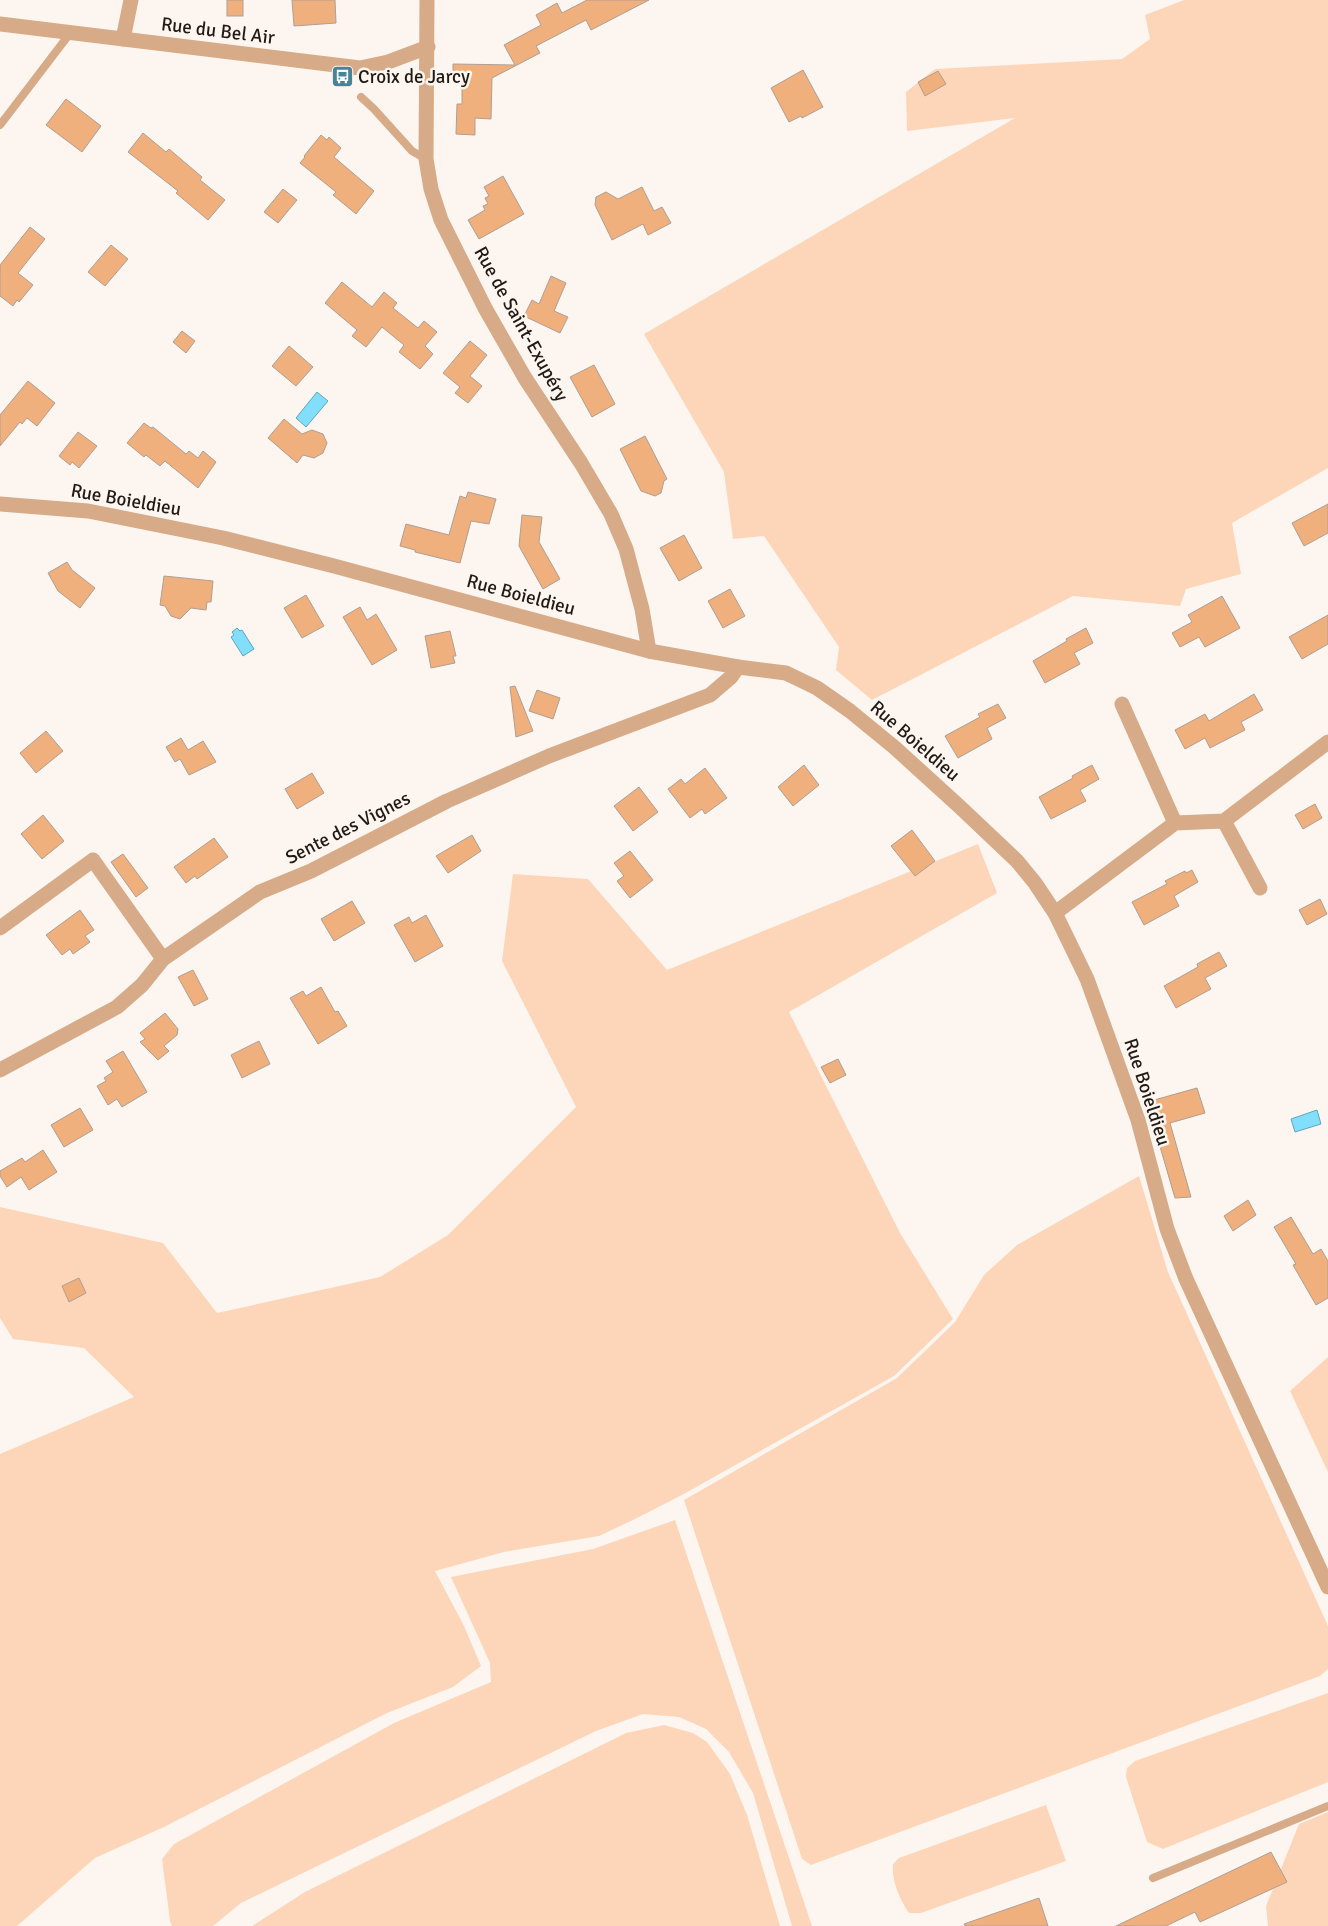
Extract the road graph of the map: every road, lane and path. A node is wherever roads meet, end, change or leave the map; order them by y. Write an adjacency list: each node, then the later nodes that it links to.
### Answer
1 (131, 0): 5 (street)
2 (428, 0): 6 (street, Rue de Saint-Exupéry)
3 (0, 24): 4 (street, Rue du Bel Air)
4 (71, 32): 5 (street, Rue du Bel Air); 8 (lane)
5 (123, 39): 6 (street, Rue du Bel Air)
6 (428, 47): 9 (street, Rue de Saint-Exupéry)
7 (361, 97): 9 (lane)
8 (0, 124)
9 (426, 159): 11 (street, Rue de Saint-Exupéry)
10 (0, 504): 11 (street, Rue Boieldieu)
11 (649, 651): 12 (street, Rue Boieldieu)
12 (738, 667): 18 (street, Rue Boieldieu); 20 (street, Sente des Vignes)
13 (1122, 704): 16 (street)
14 (1328, 742): 15 (street)
15 (1224, 821): 16 (street); 17 (street)
16 (1176, 823): 18 (street)
17 (1260, 888)
18 (1055, 913): 22 (street, Rue Boieldieu)
19 (0, 928): 20 (street)
20 (163, 959): 21 (street, Sente des Vignes)
21 (0, 1070)
22 (1328, 1587)
23 (1328, 1806): 24 (lane)
24 (1153, 1878)

